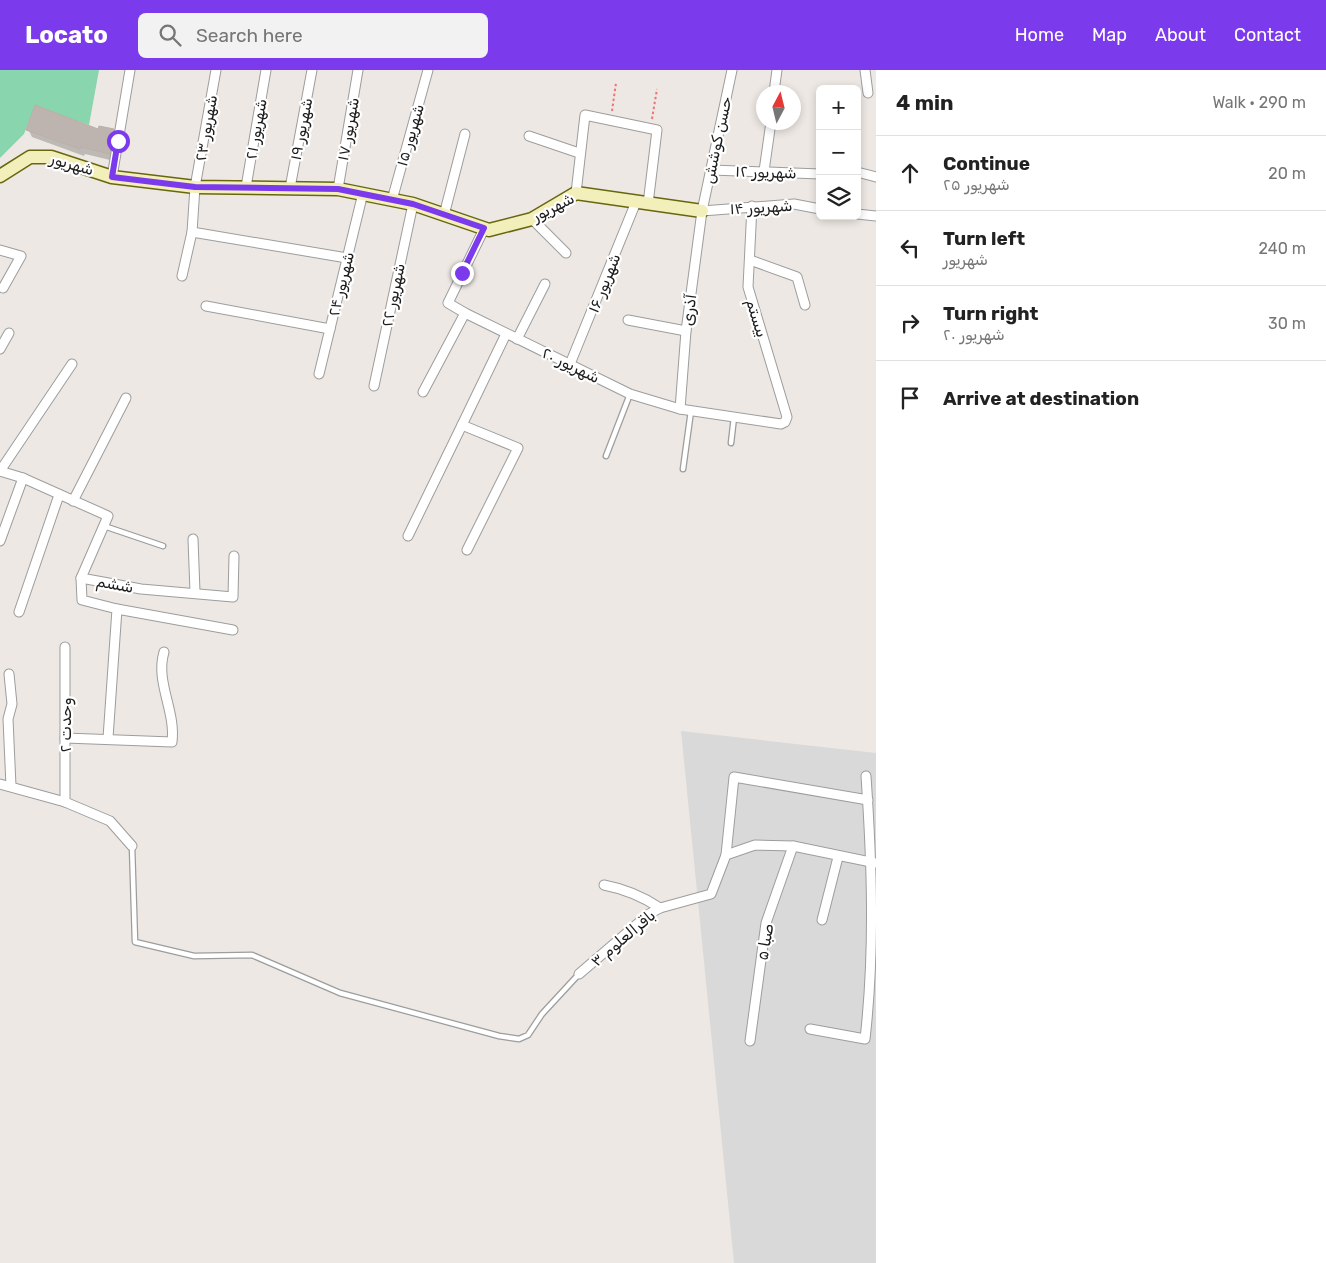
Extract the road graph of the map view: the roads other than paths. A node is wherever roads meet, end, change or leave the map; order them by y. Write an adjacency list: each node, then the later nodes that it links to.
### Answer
1 (130, 70): 21 (street)
2 (216, 70): 23 (street, شهریور ۲۳)
3 (266, 70): 24 (street, شهریور ۲۱)
4 (312, 70): 25 (street, شهریور ۱۹)
5 (358, 70): 26 (street, شهریور ۱۷)
6 (428, 70): 29 (street, شهریور ۱۵)
7 (777, 70): 10 (street)
8 (865, 70): 11 (street)
9 (729, 71): 16 (street, حسن کوشش)
10 (775, 85)
11 (868, 93)
12 (770, 130): 17 (street)
13 (465, 134): 36 (street)
14 (529, 136): 15 (street)
15 (579, 153): 28 (street); 30 (street, شهریور ۱۶)
16 (712, 170): 17 (street, شهریور ۱۲); 34 (street, حسن کوشش)
17 (764, 171): 19 (street, شهریور ۱۲)
18 (861, 173): 22 (street)
19 (816, 174)
20 (0, 176): 21 (street, شهریور)
21 (112, 177): 23 (street, شهریور)
22 (876, 178)
23 (195, 187): 24 (street, شهریور); 40 (street, شهریور ۲۳)
24 (246, 187): 25 (street, شهریور)
25 (290, 188): 26 (street, شهریور)
26 (338, 189): 27 (street, شهریور)
27 (363, 193): 29 (street, شهریور); 43 (street, شهریور ۲۴)
28 (576, 193): 30 (street, شهریور); 38 (street, شهریور)
29 (392, 200): 31 (street, شهریور)
30 (642, 203): 34 (street, شهریور); 59 (street, شهریور ۱۶)
31 (413, 204): 36 (street, شهریور); 61 (street, شهریور ۲۲)
32 (752, 206): 33 (street, شهریور ۱۴); 34 (street, شهریور ۱۴); 44 (street, بیستم)
33 (816, 208)
34 (702, 210): 53 (street, آذری)
35 (861, 214): 37 (street)
36 (444, 215): 39 (street, شهریور)
37 (876, 216)
38 (532, 219): 39 (street, شهریور); 42 (street)
39 (484, 228): 50 (street, شهریور ۲۰)
40 (192, 232): 43 (street); 45 (street, شهریور ۲۳)
41 (0, 250): 47 (street)
42 (566, 253)
43 (347, 258): 52 (street, شهریور ۲۴)
44 (750, 260): 48 (street); 68 (street, بیستم)
45 (182, 276)
46 (545, 284): 56 (street)
47 (3, 288)
48 (805, 305)
49 (206, 306): 52 (street)
50 (464, 313): 55 (street, شهریور ۲۰); 62 (street)
51 (628, 320): 53 (street)
52 (330, 328): 60 (street, شهریور ۲۴)
53 (686, 331): 65 (street, آذری)
54 (9, 333): 57 (street)
55 (506, 334): 56 (street, شهریور ۲۰); 69 (street)
56 (517, 340): 59 (street, شهریور ۲۰)
57 (0, 349)
58 (72, 364): 73 (street)
59 (570, 364): 63 (street, شهریور ۲۰)
60 (319, 374)
61 (374, 386)
62 (423, 392)
63 (630, 394): 65 (street, شهریور ۲۰); 71 (lane)
64 (126, 398): 76 (street)
65 (680, 409): 66 (street, شهریور ۲۰)
66 (691, 411): 67 (street, شهریور ۲۰); 72 (lane)
67 (734, 417): 68 (street, شهریور ۲۰); 70 (lane)
68 (781, 424)
69 (462, 425): 78 (street); 82 (street)
70 (731, 443)
71 (606, 456)
72 (683, 468)
73 (0, 471): 74 (street)
74 (23, 478): 75 (street); 80 (street)
75 (59, 495): 76 (street); 87 (street)
76 (73, 501): 77 (street)
77 (104, 526): 81 (lane); 84 (street, ششم)
78 (408, 536)
79 (194, 539): 85 (street)
80 (0, 541)
81 (163, 546)
82 (467, 550)
83 (234, 556): 85 (street, ششم)
84 (81, 578): 85 (street, ششم); 86 (street)
85 (195, 592)
86 (117, 609): 88 (street); 93 (street)
87 (19, 612)
88 (233, 630)
89 (65, 647): 92 (street, وحدت ۲)
90 (164, 652): 93 (street)
91 (9, 674): 96 (street)
92 (65, 738): 93 (street); 98 (street, وحدت ۲)
93 (108, 738)
94 (866, 776): 97 (street)
95 (0, 784): 96 (street)
96 (11, 786): 98 (street)
97 (868, 800): 101 (street); 103 (street)
98 (65, 802): 99 (street)
99 (132, 846): 107 (lane)
100 (793, 846): 101 (street); 102 (street); 111 (street, صبا ۵)
101 (726, 855): 105 (street, باقرالعلوم ۳)
102 (838, 857): 103 (street); 106 (street)
103 (874, 863): 108 (street)
104 (604, 885): 105 (street)
105 (660, 908): 107 (street, باقرالعلوم ۳)
106 (822, 920)
107 (579, 974)
108 (874, 979): 109 (street)
109 (871, 1029): 110 (street)
110 (810, 1030)
111 (750, 1041)

